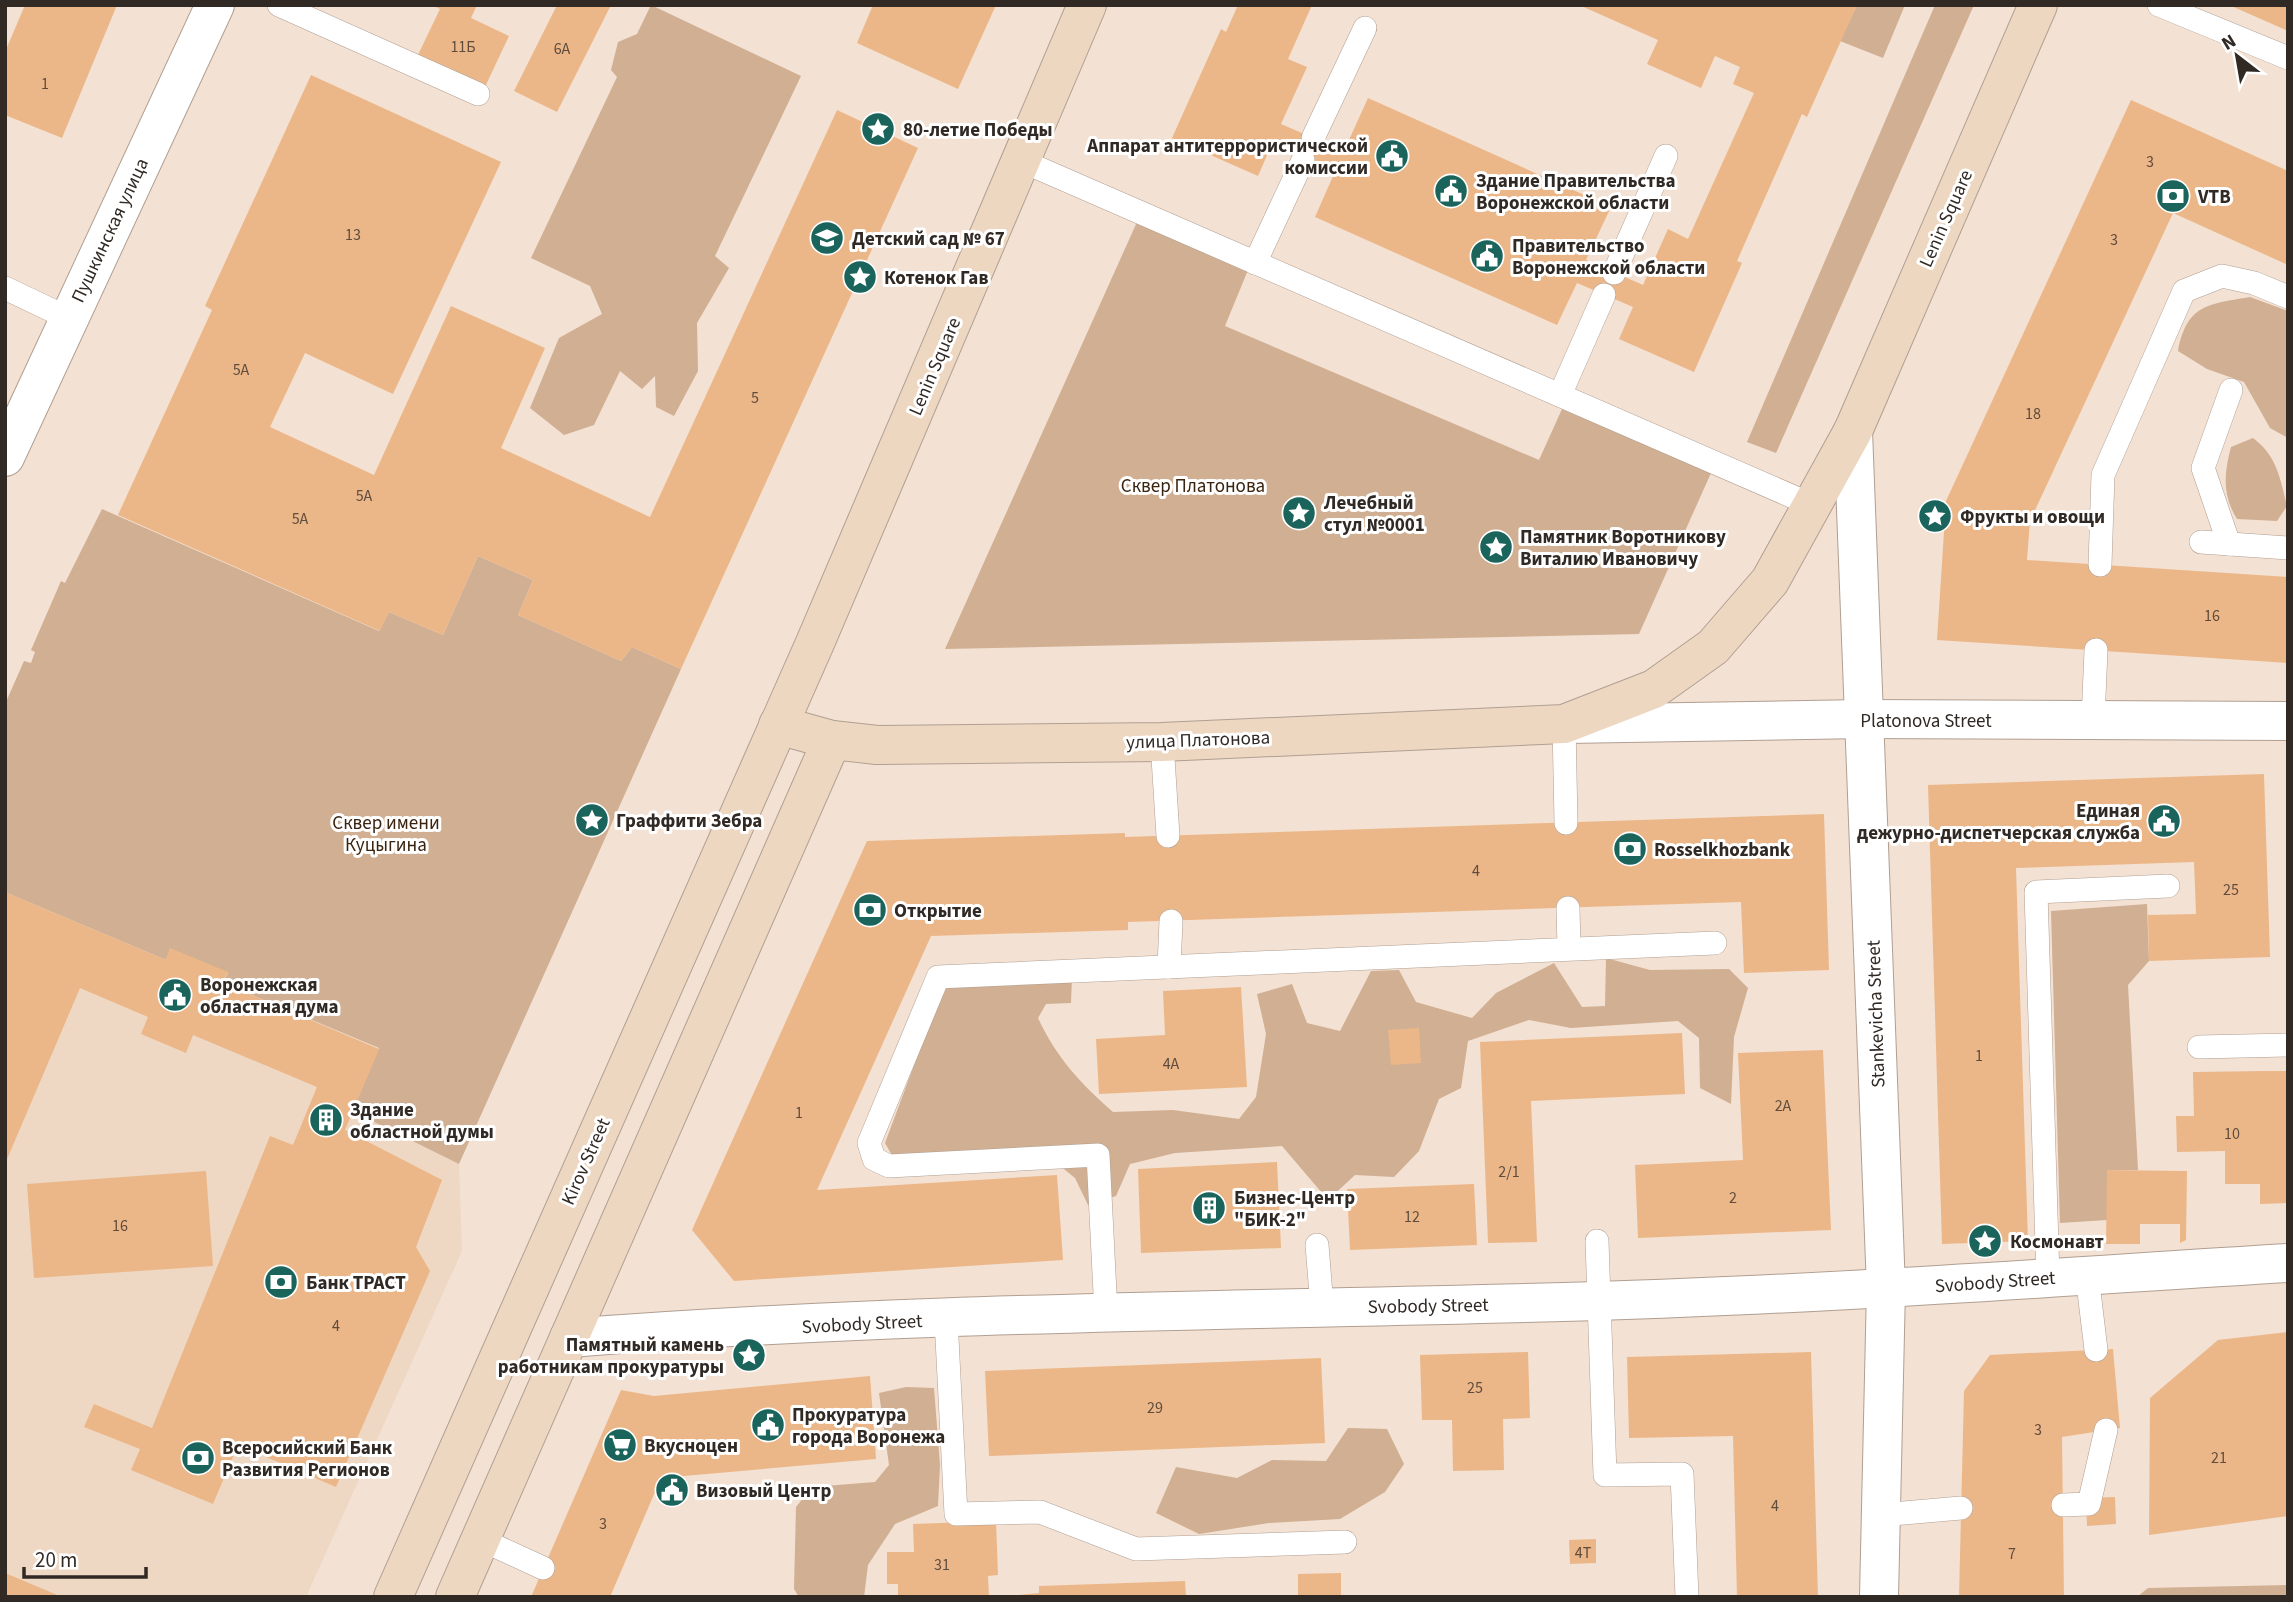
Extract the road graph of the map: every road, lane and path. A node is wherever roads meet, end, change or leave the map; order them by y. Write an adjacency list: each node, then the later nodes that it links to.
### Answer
1 (215, 5): 18 (street, Пушкинская улица)
2 (279, 5): 8 (lane)
3 (1087, 5): 12 (main road, Lenin Square)
4 (2038, 5): 21 (main road, Lenin Square)
5 (2159, 5): 7 (lane)
6 (1365, 28): 9 (lane)
7 (2288, 58)
8 (478, 94)
9 (1313, 138)
10 (1665, 156): 14 (lane)
11 (1303, 160): 13 (lane)
12 (1021, 161): 13 (lane); 33 (main road, Lenin Square)
13 (1255, 263): 20 (lane)
14 (1614, 273)
15 (5, 288): 18 (lane)
16 (1604, 295): 20 (lane)
17 (2288, 297): 27 (lane)
18 (68, 318): 22 (street, Пушкинская улица)
19 (2231, 390): 25 (lane)
20 (1560, 395): 23 (lane)
21 (1853, 431): 23 (main road, Lenin Square); 29 (street, Stankevicha Street)
22 (5, 457)
23 (1812, 505): 32 (main road)
24 (2201, 542): 25 (lane)
25 (2229, 544): 26 (lane)
26 (2288, 548)
27 (2101, 565)
28 (2096, 650): 30 (lane)
29 (1863, 719): 30 (street, Platonova Street); 32 (street, Platonova Street); 51 (street, Stankevicha Street)
30 (2093, 720): 31 (street, Platonova Street)
31 (2288, 721)
32 (1564, 724): 35 (main road, улица Платонова); 36 (lane)
33 (778, 725): 34 (main road, улица Платонова); 65 (main road, Kirov Street)
34 (832, 740): 35 (main road, улица Платонова); 56 (main road)
35 (1163, 741): 37 (lane)
36 (1566, 823)
37 (1168, 836)
38 (2168, 886): 50 (lane)
39 (1568, 908): 42 (lane)
40 (1171, 921): 43 (lane)
41 (1715, 943): 42 (lane)
42 (1569, 948): 43 (lane)
43 (1169, 967): 54 (lane)
44 (2288, 1045): 45 (lane)
45 (2199, 1047)
46 (1597, 1241): 52 (lane)
47 (1317, 1245): 53 (lane)
48 (2288, 1263): 49 (street, Svobody Street)
49 (2087, 1275): 50 (street, Svobody Street); 57 (lane)
50 (2048, 1278): 51 (street, Svobody Street)
51 (1886, 1288): 52 (street, Svobody Street); 61 (street, Stankevicha Street)
52 (1599, 1301): 53 (street, Svobody Street); 67 (lane)
53 (1322, 1307): 54 (street, Svobody Street)
54 (1106, 1313): 55 (street, Svobody Street)
55 (946, 1319): 56 (street, Svobody Street); 63 (lane)
56 (569, 1338): 62 (main road)
57 (2096, 1350)
58 (2106, 1430): 59 (lane)
59 (2063, 1505)
60 (1961, 1508): 61 (lane)
61 (1881, 1515): 68 (street, Stankevicha Street)
62 (480, 1539): 64 (lane); 66 (main road)
63 (1345, 1542)
64 (543, 1567)
65 (393, 1597)
66 (455, 1597)
67 (1687, 1597)
68 (1879, 1597)

